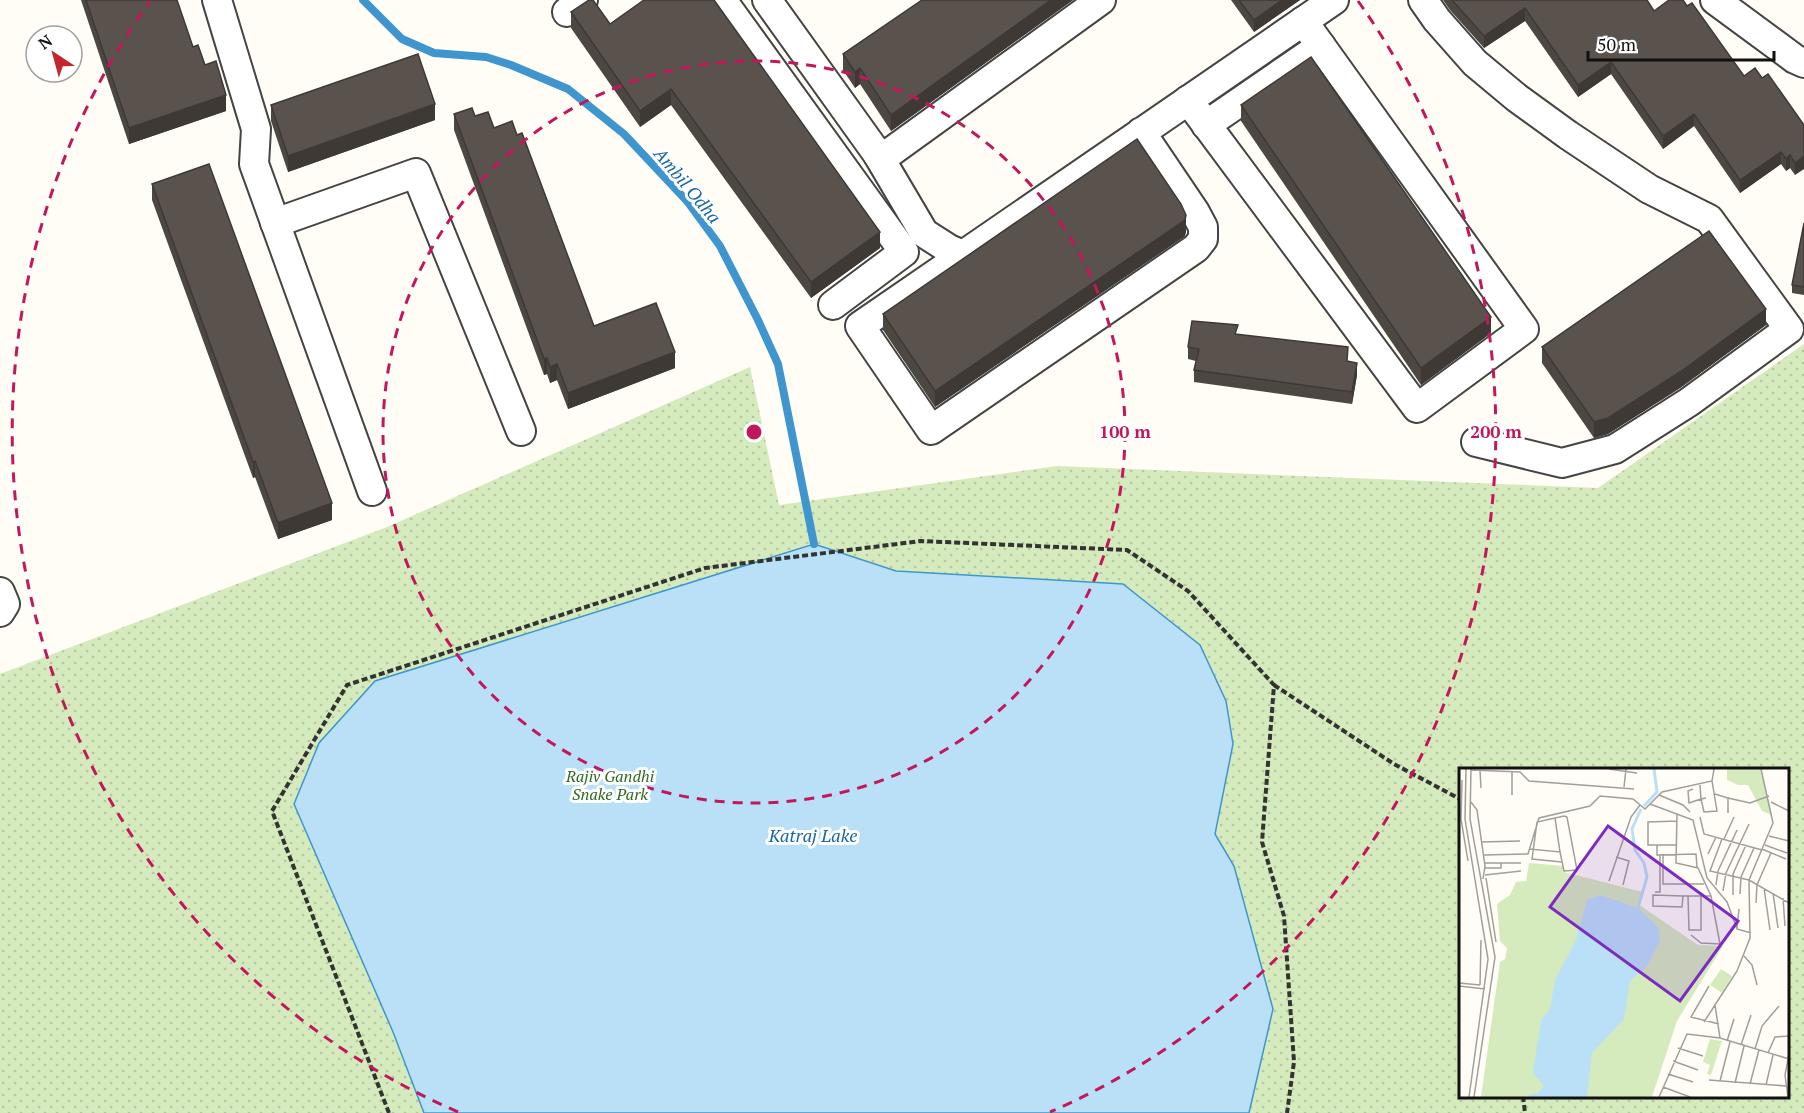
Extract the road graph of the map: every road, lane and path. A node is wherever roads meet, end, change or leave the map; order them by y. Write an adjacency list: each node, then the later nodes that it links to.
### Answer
1 (217, 0): 15 (street)
2 (722, 0): 17 (street)
3 (767, 0): 14 (street)
4 (1101, 0): 14 (street)
5 (1334, 0): 8 (street)
6 (1423, 0): 19 (street)
7 (1715, 0): 10 (street)
8 (1303, 21): 9 (street); 11 (street)
9 (1321, 46): 12 (street); 12 (street)
10 (1804, 63)
11 (1188, 100): 12 (street); 13 (street)
12 (1206, 125)
13 (1141, 132): 16 (street); 16 (street)
14 (879, 155): 16 (street)
15 (275, 223): 18 (street); 20 (street)
16 (963, 255)
17 (833, 305)
18 (521, 431)
19 (1476, 442)
20 (372, 491)
21 (0, 592): 22 (street)
22 (0, 612)
23 (1274, 685): 24 (path); 26 (path); 27 (path)
24 (1459, 798)
25 (1523, 1098): 28 (path)
26 (389, 1113)
27 (1287, 1113)
28 (1525, 1113)

